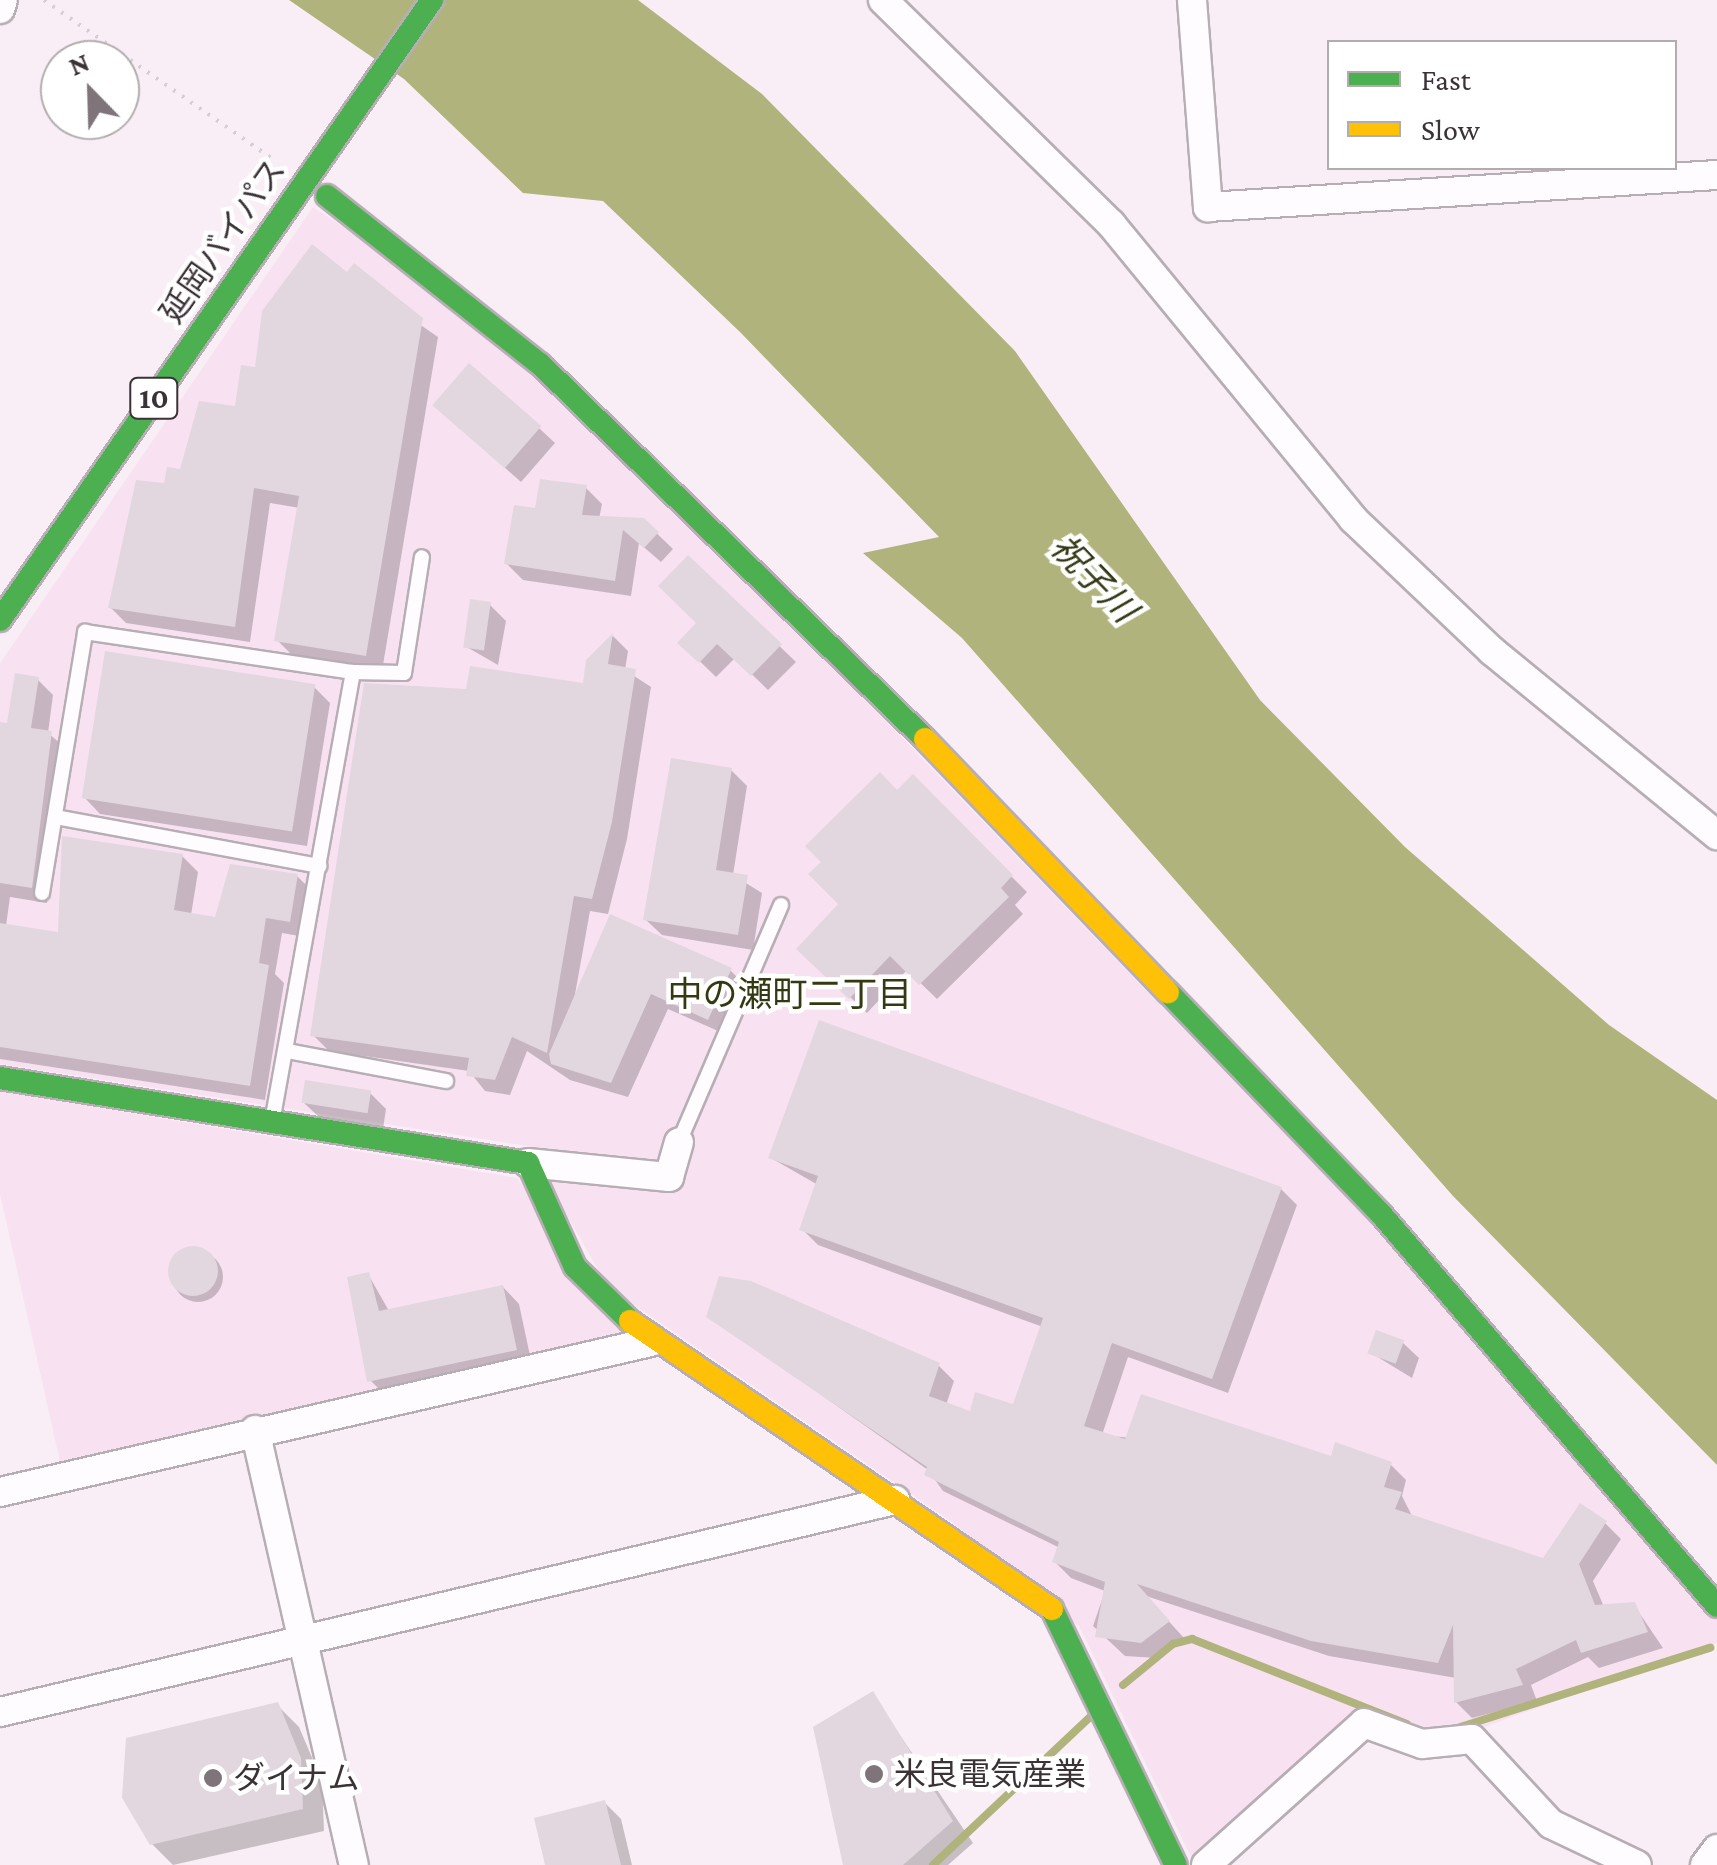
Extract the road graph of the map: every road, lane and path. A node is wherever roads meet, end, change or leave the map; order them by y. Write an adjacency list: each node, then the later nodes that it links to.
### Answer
1 (3, 0): 7 (street)
2 (44, 0): 9 (path)
3 (400, 0): 8 (main road, 延岡バイパス)
4 (432, 0): 13 (main road, 延岡バイパス / 10)
5 (883, 0): 16 (street)
6 (1192, 0): 10 (street)
7 (0, 10)
8 (310, 128)
9 (282, 166)
10 (1717, 175)
11 (328, 196): 30 (main road)
12 (422, 558): 14 (lane)
13 (0, 620)
14 (353, 672): 15 (lane); 17 (lane)
15 (55, 817): 17 (lane); 18 (lane)
16 (1717, 835)
17 (319, 866): 20 (lane)
18 (42, 893)
19 (782, 905): 24 (lane)
20 (287, 1051): 22 (lane); 23 (lane)
21 (0, 1078): 23 (main road)
22 (446, 1081)
23 (272, 1122): 25 (main road)
24 (680, 1142): 25 (street)
25 (528, 1162): 26 (main road)
26 (652, 1342): 27 (street); 29 (main road)
27 (256, 1430): 28 (street); 31 (street)
28 (0, 1492)
29 (896, 1500): 31 (street); 35 (main road)
30 (1717, 1606)
31 (303, 1643): 32 (street); 34 (street)
32 (0, 1712)
33 (1717, 1849): 38 (street)
34 (354, 1865)
35 (1176, 1865)
36 (1206, 1865): 37 (street)
37 (1637, 1865)
38 (1704, 1865)

